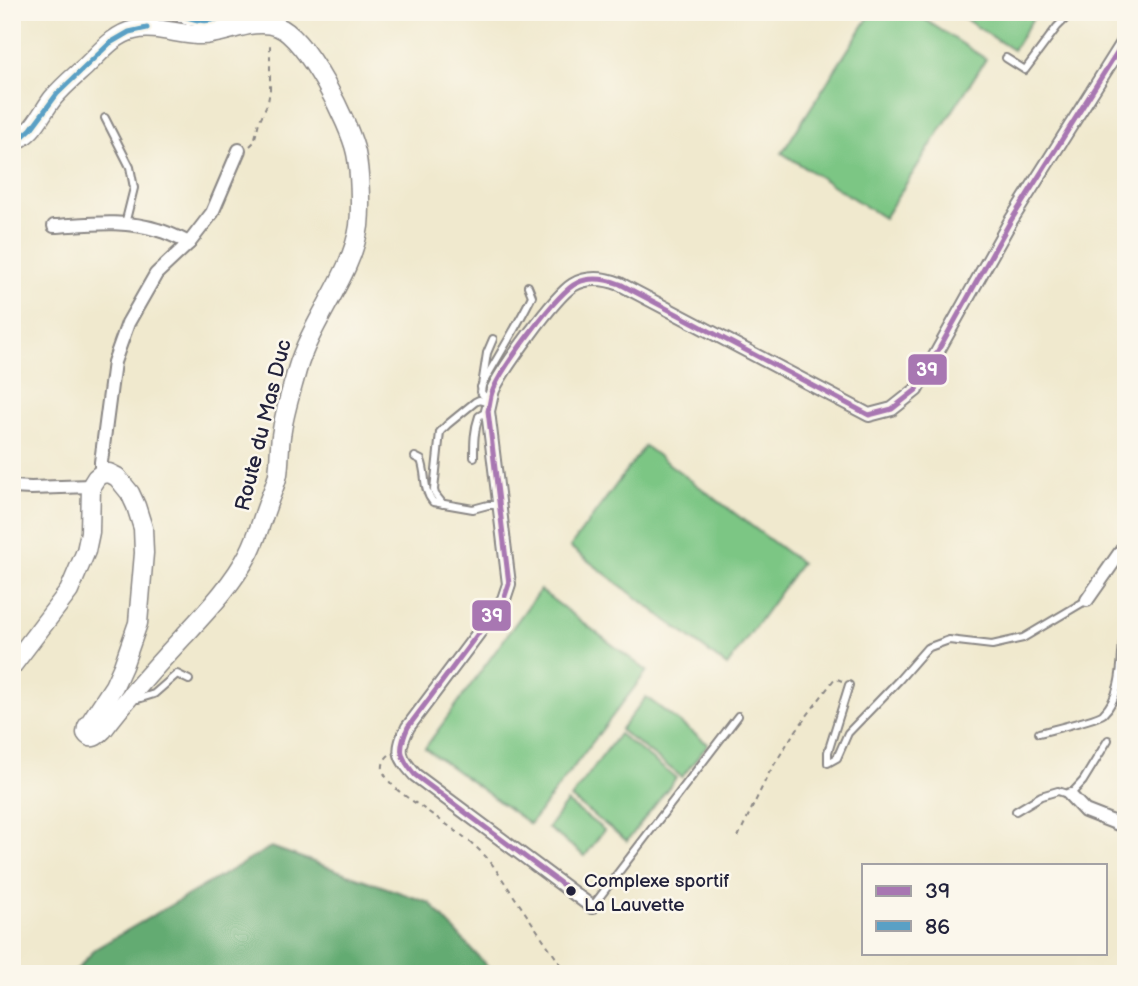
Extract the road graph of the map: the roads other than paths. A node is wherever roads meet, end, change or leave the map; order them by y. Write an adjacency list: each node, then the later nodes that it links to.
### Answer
1 (173, 12): 2 (street)
2 (231, 12)
3 (1072, 12): 6 (lane)
4 (150, 20): 8 (street, Route du Mas Duc); 32 (street, Route du Mas Duc)
5 (1126, 38): 16 (street)
6 (1006, 58)
7 (104, 118): 10 (lane)
8 (12, 142)
9 (239, 150): 12 (street)
10 (125, 224): 11 (street); 12 (street)
11 (54, 226)
12 (189, 243): 19 (street)
13 (528, 286): 15 (lane)
14 (493, 339): 15 (lane)
15 (481, 387): 16 (lane)
16 (490, 404): 18 (lane); 21 (lane); 22 (street)
17 (415, 457): 21 (lane)
18 (474, 457)
19 (96, 480): 20 (street); 26 (street); 32 (street, Route du Mas Duc)
20 (12, 487)
21 (443, 504): 22 (lane)
22 (499, 505): 38 (street)
23 (1126, 544): 24 (street)
24 (1087, 600): 29 (lane)
25 (1126, 636): 33 (lane)
26 (12, 666)
27 (189, 680): 30 (lane)
28 (152, 684): 30 (lane)
29 (849, 685)
30 (138, 699): 32 (lane)
31 (737, 716): 38 (lane)
32 (113, 717)
33 (1039, 733)
34 (1108, 740): 35 (lane)
35 (1070, 794): 36 (lane); 37 (street)
36 (1016, 811)
37 (1126, 827)
38 (592, 907)

